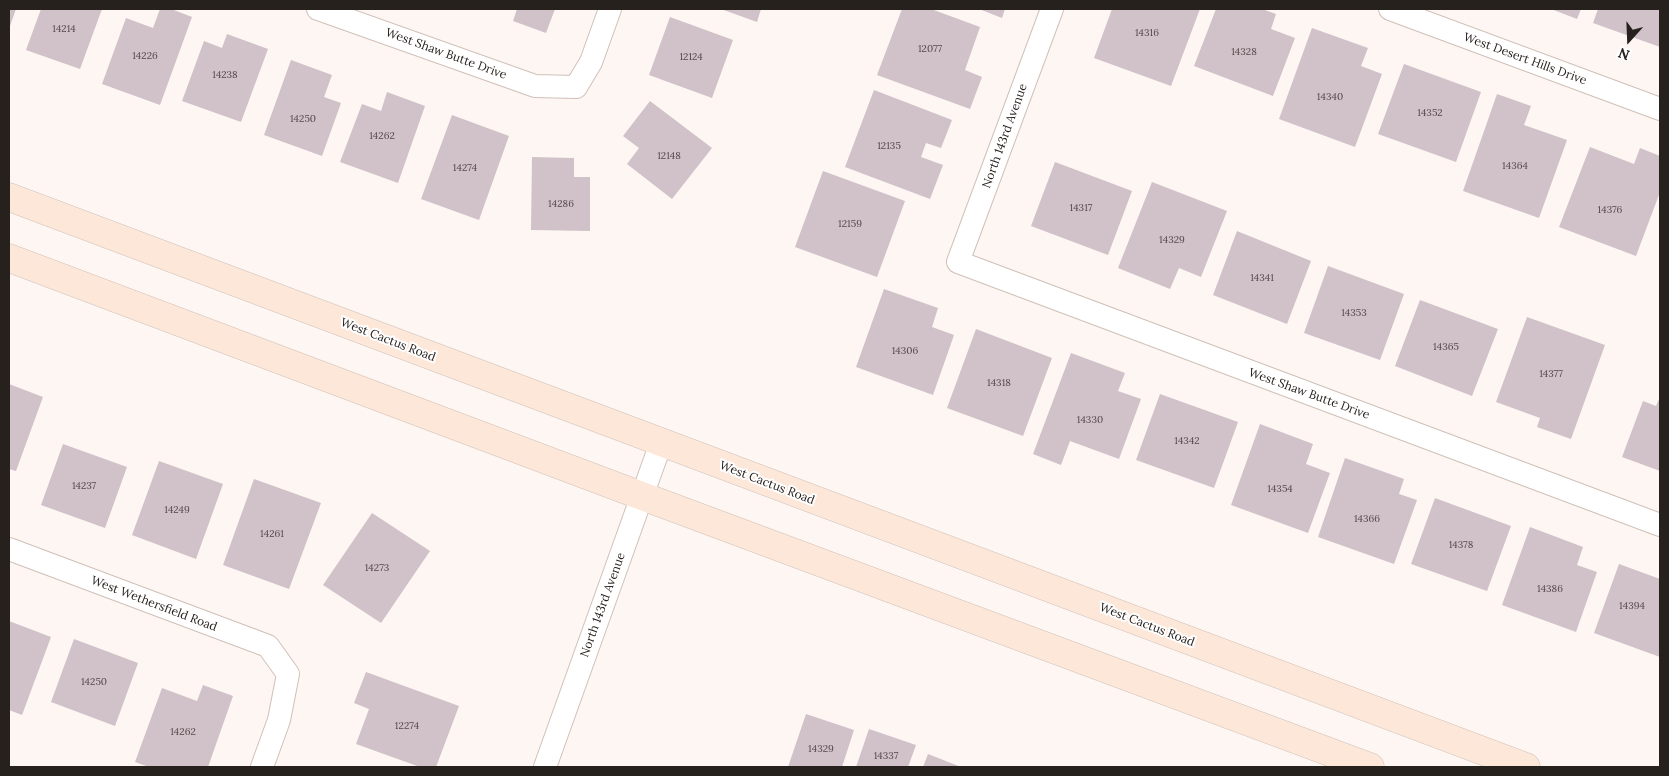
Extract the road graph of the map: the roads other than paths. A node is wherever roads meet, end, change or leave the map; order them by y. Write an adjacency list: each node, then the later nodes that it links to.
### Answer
1 (318, 9): 2 (street, West Shaw Butte Drive)
2 (610, 9)
3 (1052, 9): 9 (street, North 143rd Avenue)
4 (1390, 9): 5 (street, West Desert Hills Drive)
5 (1418, 13): 6 (street, West Desert Hills Drive)
6 (1660, 109)
7 (9, 197): 10 (main road, West Cactus Road)
8 (9, 258): 11 (main road)
9 (958, 262): 12 (street, West Shaw Butte Drive)
10 (661, 443): 11 (street, North 143rd Avenue); 17 (main road, West Cactus Road)
11 (642, 496): 15 (street, North 143rd Avenue); 16 (main road)
12 (1660, 525)
13 (9, 549): 14 (street, West Wethersfield Road)
14 (262, 767)
15 (545, 767)
16 (1370, 767)
17 (1526, 767)

